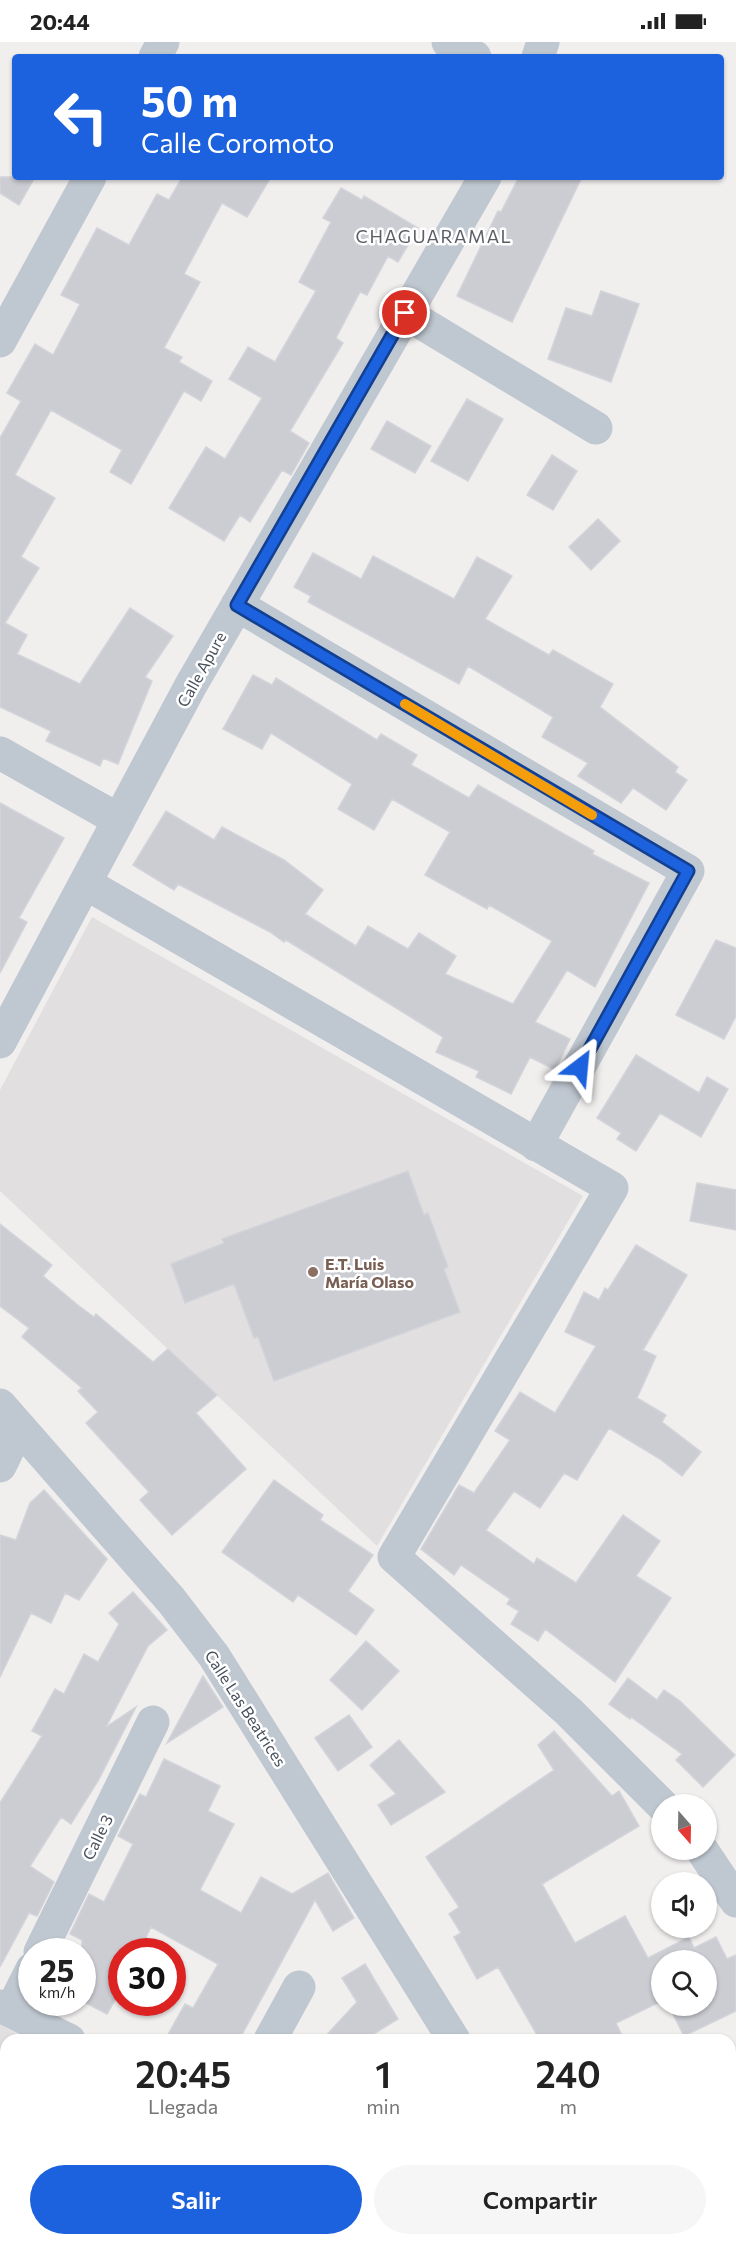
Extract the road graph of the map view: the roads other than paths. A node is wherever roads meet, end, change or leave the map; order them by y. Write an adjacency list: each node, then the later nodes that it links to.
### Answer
1 (448, 42): 2 (street)
2 (470, 54)
3 (88, 180): 6 (street)
4 (483, 180): 5 (street, Calle Apure)
5 (405, 313): 7 (street); 8 (street, Calle Apure)
6 (0, 341)
7 (596, 428)
8 (237, 605): 10 (street, Calle Apure); 13 (street)
9 (0, 753): 10 (street)
10 (119, 820): 11 (street, Calle Apure)
11 (85, 883): 12 (street, Calle Apure); 13 (street)
12 (0, 1042)
13 (536, 1145): 17 (street)
14 (10, 1416): 15 (street); 26 (street, Calle Las Beatrices)
15 (0, 1466)
16 (153, 1722): 20 (street, Calle 3)
17 (651, 1794)
18 (709, 1860): 19 (street)
19 (736, 1901)
20 (47, 1938)
21 (299, 1987): 25 (street)
22 (18, 1990): 23 (street)
23 (6, 2008): 24 (street)
24 (57, 2034)
25 (273, 2034)
26 (450, 2034)

